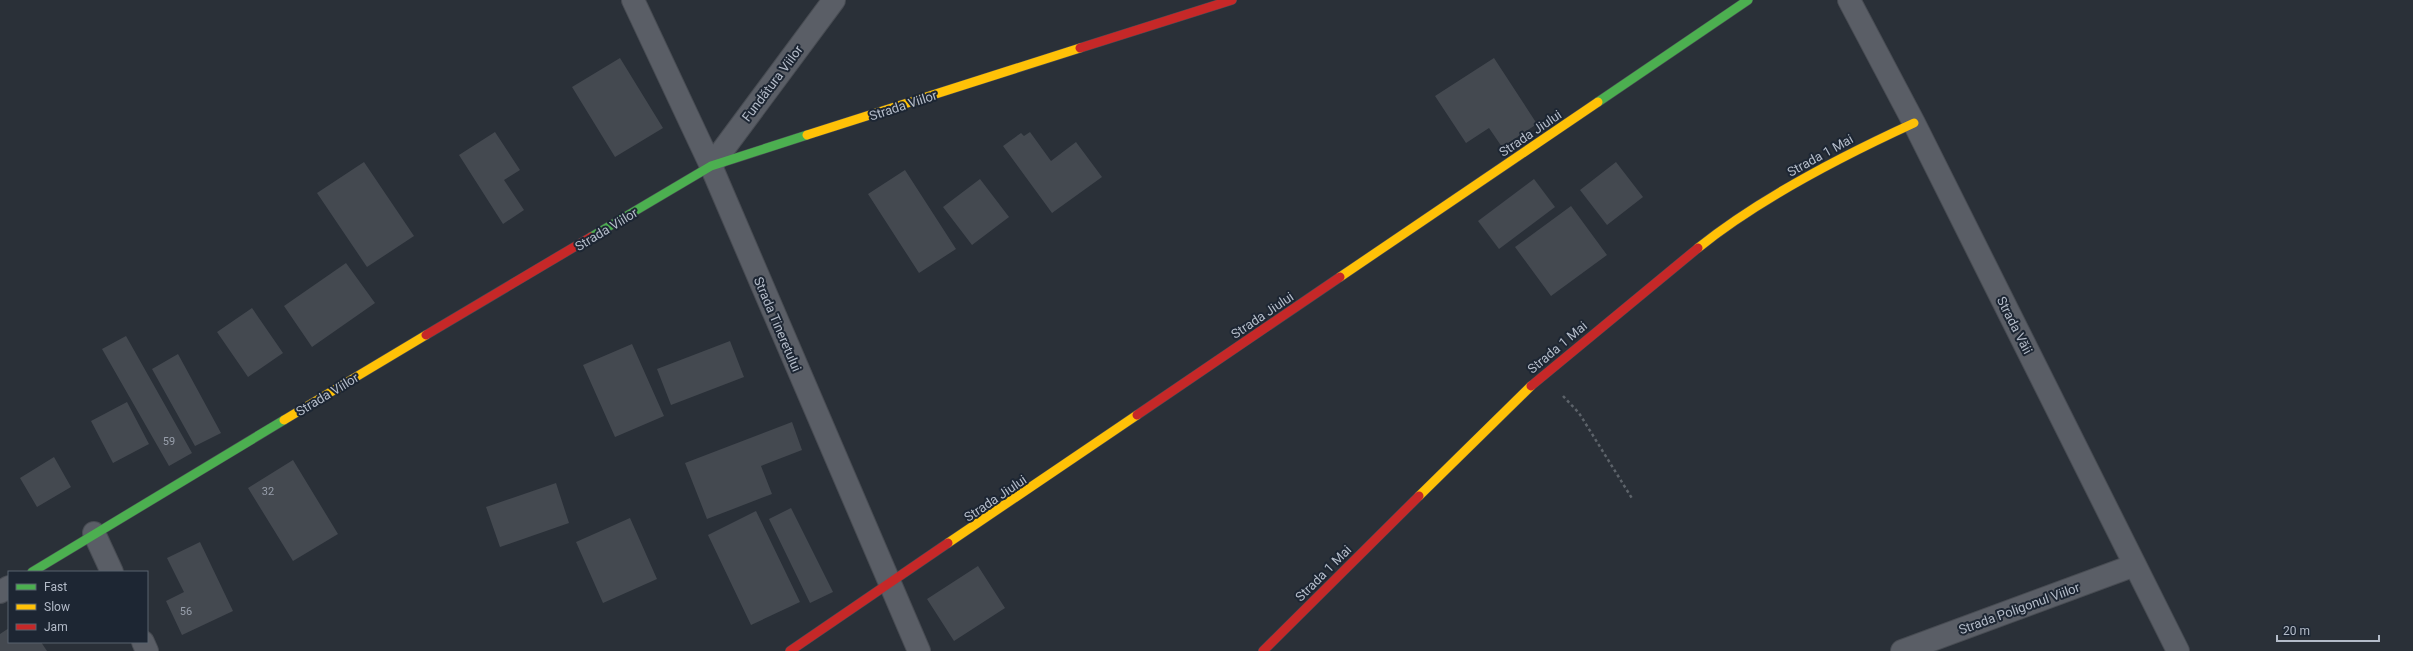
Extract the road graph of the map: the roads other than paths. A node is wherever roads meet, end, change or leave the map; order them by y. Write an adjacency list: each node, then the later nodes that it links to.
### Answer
1 (633, 0): 7 (street, Strada Tineretului)
2 (834, 0): 7 (street, Fundătura Viilor)
3 (1232, 0): 7 (street, Strada Viilor)
4 (1748, 0): 12 (street, Strada Jiului)
5 (1849, 0): 6 (street, Strada Văii)
6 (1914, 123): 9 (street, Strada Văii); 15 (street, Strada 1 Mai)
7 (711, 166): 8 (street, Strada Viilor); 12 (street, Strada Tineretului)
8 (94, 533): 10 (street, Strada Viilor); 11 (street)
9 (2135, 565): 16 (street, Strada Poligonul Viilor); 17 (street, Strada Văii)
10 (34, 571)
11 (112, 571)
12 (890, 585): 13 (street, Strada Jiului); 14 (street, Strada Tineretului)
13 (790, 651)
14 (919, 651)
15 (1263, 651)
16 (1902, 651)
17 (2178, 651)

